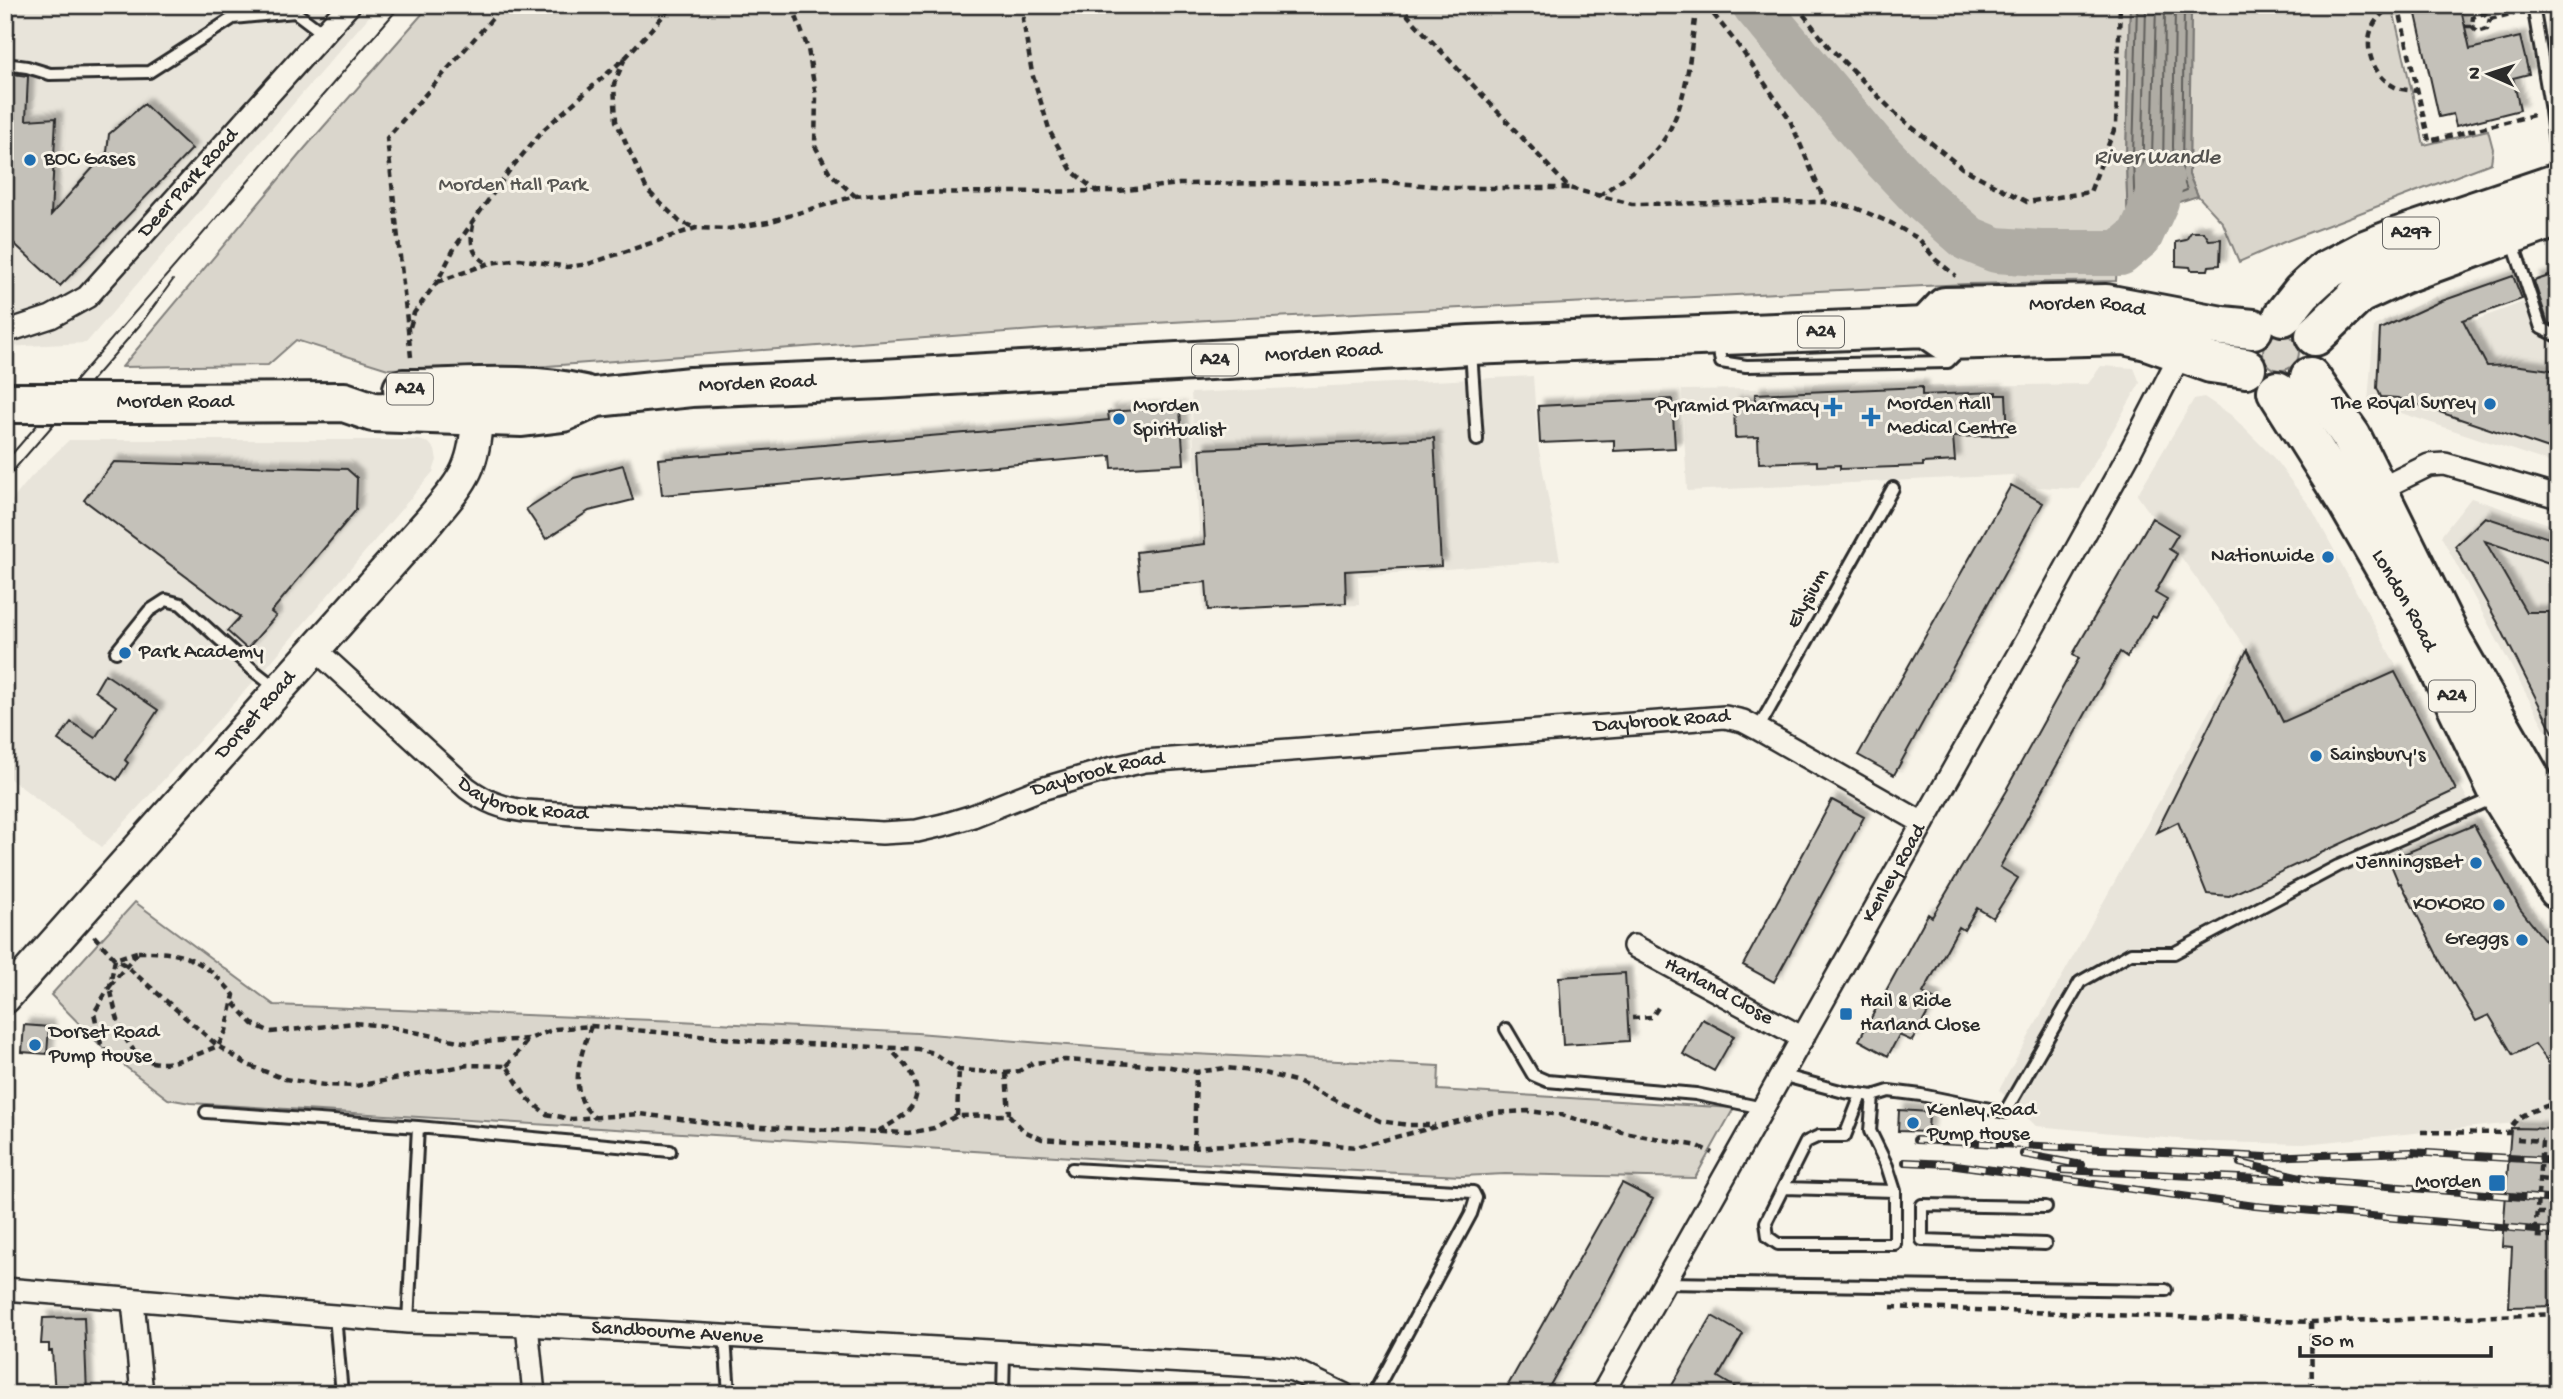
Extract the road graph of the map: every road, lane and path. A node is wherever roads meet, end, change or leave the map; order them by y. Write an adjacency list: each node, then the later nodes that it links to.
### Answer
1 (244, 5): 14 (lane)
2 (349, 5): 18 (street, Deer Park Road)
3 (505, 5): 40 (path)
4 (673, 5): 19 (path)
5 (792, 5): 27 (path)
6 (1028, 5): 26 (path)
7 (1398, 5): 25 (path)
8 (1697, 5): 28 (path)
9 (1706, 5): 29 (path)
10 (1796, 5): 11 (path)
11 (2120, 5)
12 (2397, 5): 21 (path); 21 (path)
13 (2534, 7): 15 (path); 22 (lane)
14 (233, 18): 18 (lane); 20 (lane)
15 (2490, 19): 17 (path); 17 (path)
16 (2465, 26): 17 (path)
17 (2472, 26)
18 (324, 34): 39 (street, Deer Park Road)
19 (626, 57): 31 (path); 32 (path)
20 (5, 64)
21 (2417, 91): 22 (path)
22 (2555, 110): 23 (lane)
23 (2558, 167)
24 (2558, 183): 37 (highway, A297)
25 (1569, 188): 26 (path); 28 (path)
26 (1097, 191): 27 (path)
27 (855, 196): 32 (path)
28 (1599, 196): 29 (path)
29 (1825, 202): 35 (path)
30 (2558, 217): 33 (highway, A297)
31 (473, 224): 34 (path); 36 (path)
32 (696, 228): 34 (path)
33 (2511, 234): 42 (highway, A297); 43 (lane)
34 (490, 263): 36 (path)
35 (1956, 276)
36 (437, 282): 40 (path)
37 (2268, 322): 38 (highway, Morden Road); 42 (highway); 47 (highway)
38 (1926, 327): 41 (highway, Morden Road / A24); 44 (highway, Morden Road / A24)
39 (5, 332)
40 (409, 332): 49 (path)
41 (1717, 336): 44 (lane); 45 (highway, Morden Road / A24)
42 (2315, 336): 48 (highway)
43 (2558, 336)
44 (1971, 340): 46 (highway, Morden Road / A24)
45 (1470, 345): 50 (highway, Morden Road / A24); 54 (lane)
46 (2181, 353): 47 (highway, Morden Road / A24); 63 (street, Kenley Road)
47 (2246, 368): 48 (highway, A24)
48 (2294, 384): 56 (highway, London Road / A24); 62 (highway, London Road / A24)
49 (412, 389): 50 (highway, Morden Road / A24); 51 (highway, Morden Road / A24)
50 (596, 397): 53 (highway, Morden Road / A24)
51 (344, 402): 52 (highway, Morden Road / A24, bridge); 53 (highway, Morden Road / A24)
52 (5, 403)
53 (477, 416): 58 (main road, Dorset Road)
54 (1477, 440)
55 (1893, 488): 61 (lane, Elysium)
56 (2378, 490): 57 (street); 64 (highway, London Road / A24)
57 (2558, 497)
58 (315, 649): 60 (main road, Dorset Road); 61 (street, Daybrook Road)
59 (116, 652): 60 (lane)
60 (278, 690): 72 (main road, Dorset Road)
61 (1758, 729): 63 (street, Daybrook Road)
62 (2500, 795): 65 (highway, London Road / A24); 89 (lane)
63 (1923, 823): 78 (street, Kenley Road)
64 (2558, 826)
65 (2558, 889)
66 (91, 933): 69 (path)
67 (1634, 946): 78 (street, Harland Close)
68 (138, 952): 69 (path); 70 (path); 73 (path)
69 (115, 959): 70 (path); 71 (path)
70 (125, 965): 71 (path); 80 (path)
71 (110, 985): 80 (path); 82 (path)
72 (5, 998)
73 (234, 1003): 79 (path); 80 (path)
74 (1659, 1006): 75 (path)
75 (1632, 1018)
76 (591, 1026): 79 (path); 81 (path); 95 (path)
77 (1506, 1029): 91 (lane)
78 (1803, 1038): 87 (street, Kenley Road)
79 (529, 1039): 83 (path)
80 (218, 1046): 83 (path)
81 (889, 1048): 84 (path); 98 (path)
82 (109, 1054)
83 (507, 1066): 95 (path)
84 (959, 1070): 86 (path); 94 (path)
85 (1195, 1072): 86 (path); 96 (path); 101 (path)
86 (1006, 1073): 93 (path)
87 (1781, 1075): 88 (lane); 91 (street, Kenley Road)
88 (1861, 1095): 89 (lane); 107 (lane)
89 (1873, 1096): 108 (lane)
90 (2558, 1102): 99 (path)
91 (1763, 1108): 114 (street, Kenley Road)
92 (206, 1112): 97 (lane)
93 (1009, 1115): 94 (path); 101 (path)
94 (957, 1116): 98 (path)
95 (595, 1118): 98 (path)
96 (1443, 1125): 101 (path); 103 (path)
97 (418, 1127): 102 (lane); 121 (lane)
98 (878, 1131)
99 (2421, 1132)
100 (2517, 1139): 105 (path, bridge)
101 (1194, 1147)
102 (670, 1152)
103 (1713, 1153)
104 (1072, 1169): 132 (lane)
105 (2539, 1179): 106 (path, bridge); 110 (path, bridge)
106 (2549, 1180)
107 (1784, 1188): 108 (lane); 108 (lane)
108 (1895, 1191)
109 (2046, 1207): 113 (lane)
110 (2537, 1213): 111 (path); 112 (path, bridge)
111 (2547, 1213)
112 (2558, 1237)
113 (2045, 1244)
114 (1663, 1283): 116 (lane); 133 (street, Kenley Road)
115 (5, 1289): 117 (street, Sandbourne Avenue)
116 (2166, 1290)
117 (133, 1301): 120 (street, Sandbourne Avenue); 126 (street)
118 (1884, 1306): 122 (path)
119 (2558, 1314): 122 (path)
120 (335, 1316): 121 (street, Sandbourne Avenue); 127 (lane)
121 (408, 1322): 123 (street, Sandbourne Avenue)
122 (2311, 1322): 134 (path)
123 (527, 1325): 124 (street, Sandbourne Avenue); 128 (street)
124 (725, 1337): 125 (street, Sandbourne Avenue); 129 (lane)
125 (1004, 1352): 130 (lane); 131 (street, Sandbourne Avenue)
126 (142, 1394)
127 (342, 1394)
128 (534, 1394)
129 (729, 1394)
130 (1003, 1394)
131 (1343, 1394)
132 (1374, 1394)
133 (1602, 1394)
134 (2312, 1394)

